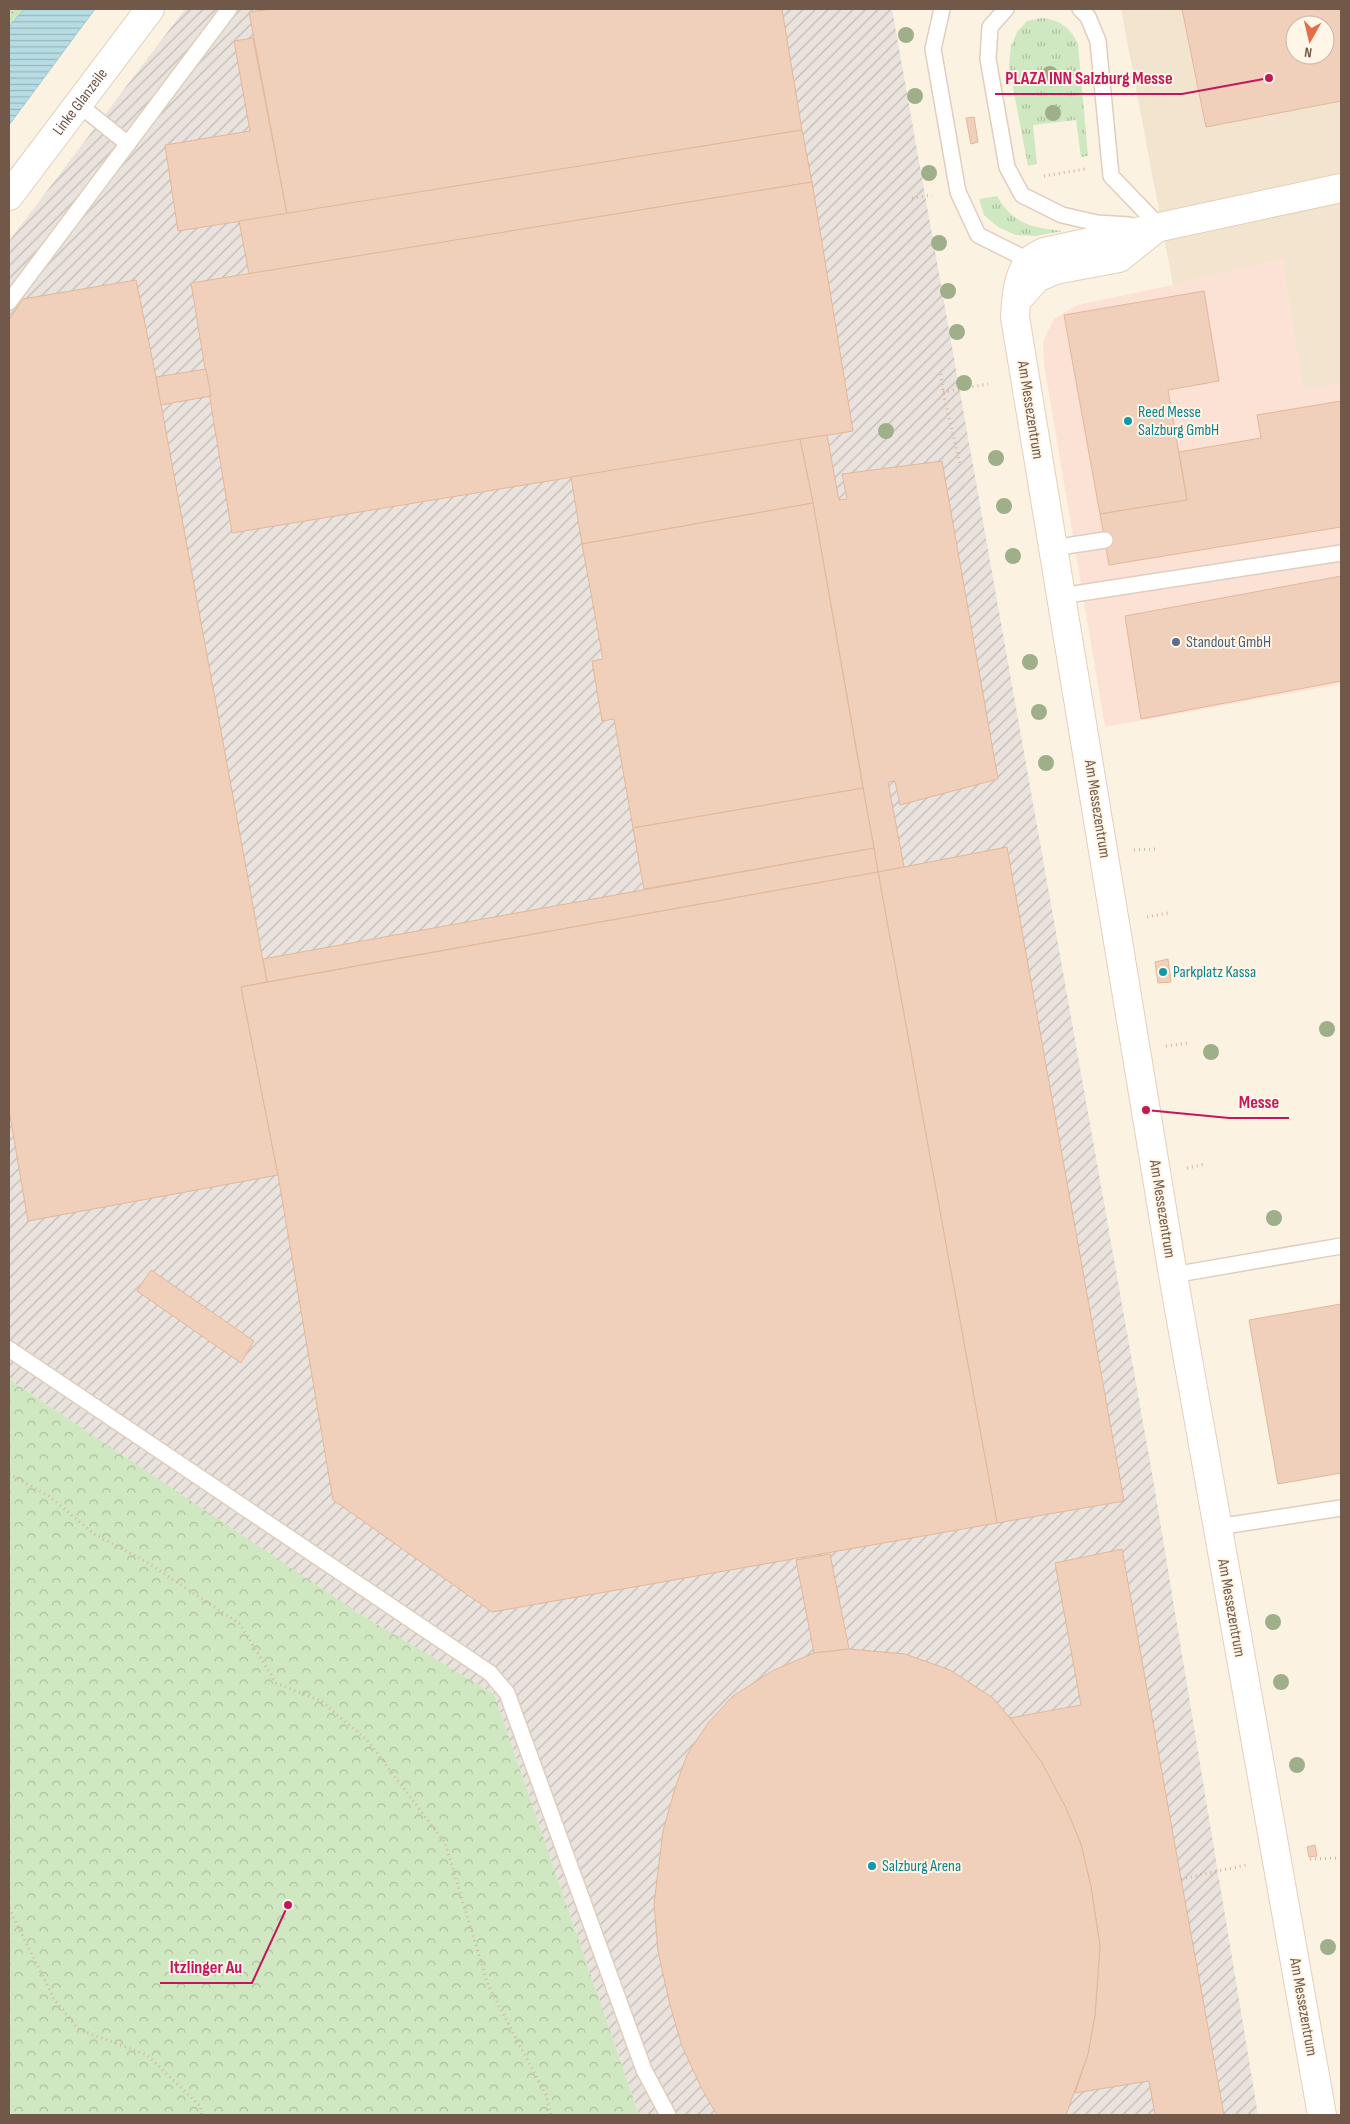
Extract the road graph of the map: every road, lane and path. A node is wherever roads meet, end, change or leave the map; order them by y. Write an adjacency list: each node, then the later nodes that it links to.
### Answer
1 (150, 9): 6 (street, Linke Glanzeile)
2 (229, 9): 7 (lane)
3 (942, 9): 11 (lane)
4 (1006, 9): 10 (lane)
5 (1080, 9): 10 (lane)
6 (78, 104): 7 (lane); 9 (street, Linke Glanzeile)
7 (128, 144): 13 (lane)
8 (1341, 188): 10 (street)
9 (9, 196)
10 (1160, 226): 11 (street); 12 (street)
11 (1030, 261): 12 (street, Am Messezentrum)
12 (1016, 301): 19 (street, Am Messezentrum)
13 (9, 302)
14 (941, 374): 16 (path)
15 (988, 384): 16 (path)
16 (943, 392): 17 (path)
17 (960, 464)
18 (1105, 540): 19 (lane)
19 (1053, 548): 21 (street, Am Messezentrum)
20 (1341, 553): 21 (lane)
21 (1061, 596): 29 (street, Am Messezentrum)
22 (1155, 849): 23 (path)
23 (1129, 850)
24 (1168, 913): 25 (path)
25 (1141, 918)
26 (1188, 1044): 27 (path)
27 (1162, 1046)
28 (1341, 1246): 29 (lane)
29 (1172, 1275): 33 (street, Am Messezentrum)
30 (9, 1349): 37 (lane)
31 (9, 1474): 36 (path)
32 (1341, 1508): 33 (lane)
33 (1217, 1527): 38 (street, Am Messezentrum)
34 (9, 1908): 35 (path)
35 (201, 2115)
36 (551, 2115)
37 (668, 2115)
38 (1322, 2115)

